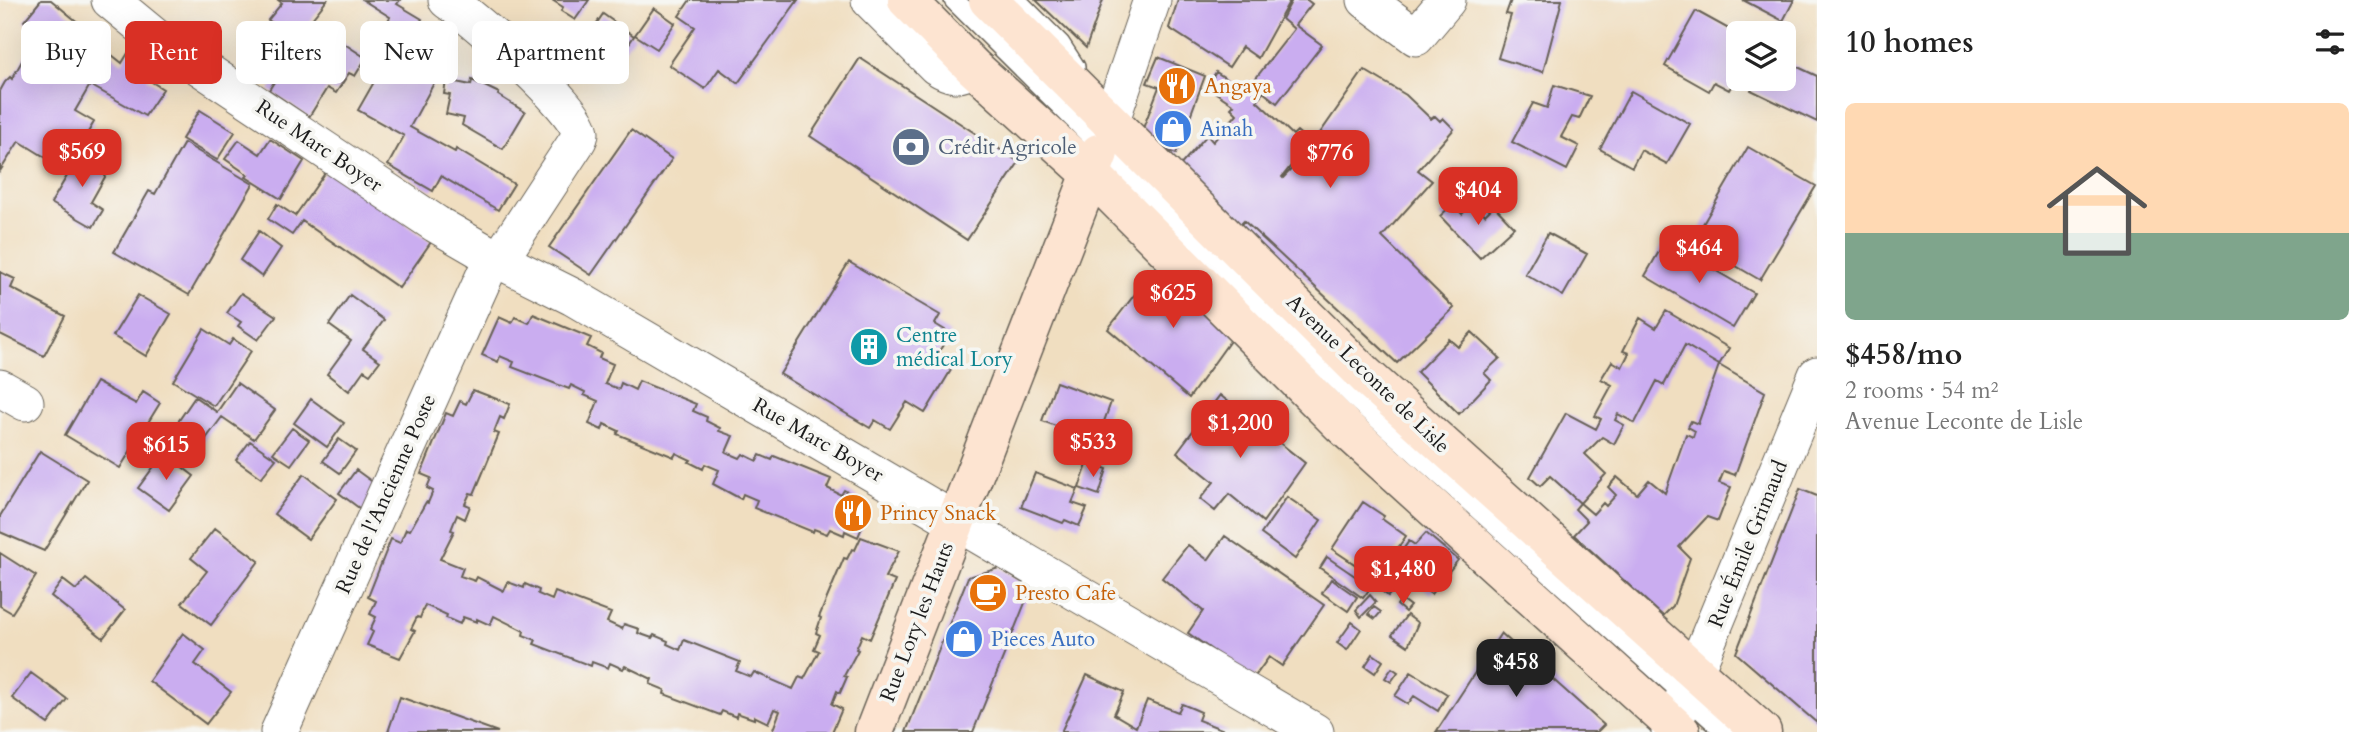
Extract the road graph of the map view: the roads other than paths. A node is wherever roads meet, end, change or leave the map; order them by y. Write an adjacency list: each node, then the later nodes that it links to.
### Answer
1 (110, 0): 15 (street, Rue Marc Boyer)
2 (447, 0): 15 (street)
3 (870, 0): 11 (street)
4 (907, 0): 11 (main road, Avenue Leconte de Lisle)
5 (954, 0): 12 (lane, Avenue Leconte de Lisle)
6 (988, 0): 12 (main road, Avenue Leconte de Lisle)
7 (1016, 0): 12 (lane)
8 (1152, 0): 12 (street)
9 (1366, 0): 10 (street)
10 (1447, 0)
11 (973, 67): 12 (main road, Avenue Leconte de Lisle)
12 (1102, 147): 13 (main road, Avenue Leconte de Lisle); 14 (main road, Rue Lory les Hauts); 18 (main road, Avenue Leconte de Lisle)
13 (1119, 203): 14 (main road); 18 (main road, Avenue Leconte de Lisle)
14 (1068, 237): 17 (main road, Rue Lory les Hauts)
15 (496, 258): 17 (street, Rue Marc Boyer); 19 (street, Rue de l'Ancienne Poste)
16 (1817, 374): 18 (street, Rue Émile Grimaud)
17 (957, 521): 20 (main road, Rue Lory les Hauts); 21 (street, Rue Marc Boyer)
18 (1681, 712): 22 (lane, Avenue Leconte de Lisle); 23 (main road, Avenue Leconte de Lisle)
19 (279, 732)
20 (874, 732)
21 (1315, 732)
22 (1726, 732)
23 (1762, 732)

